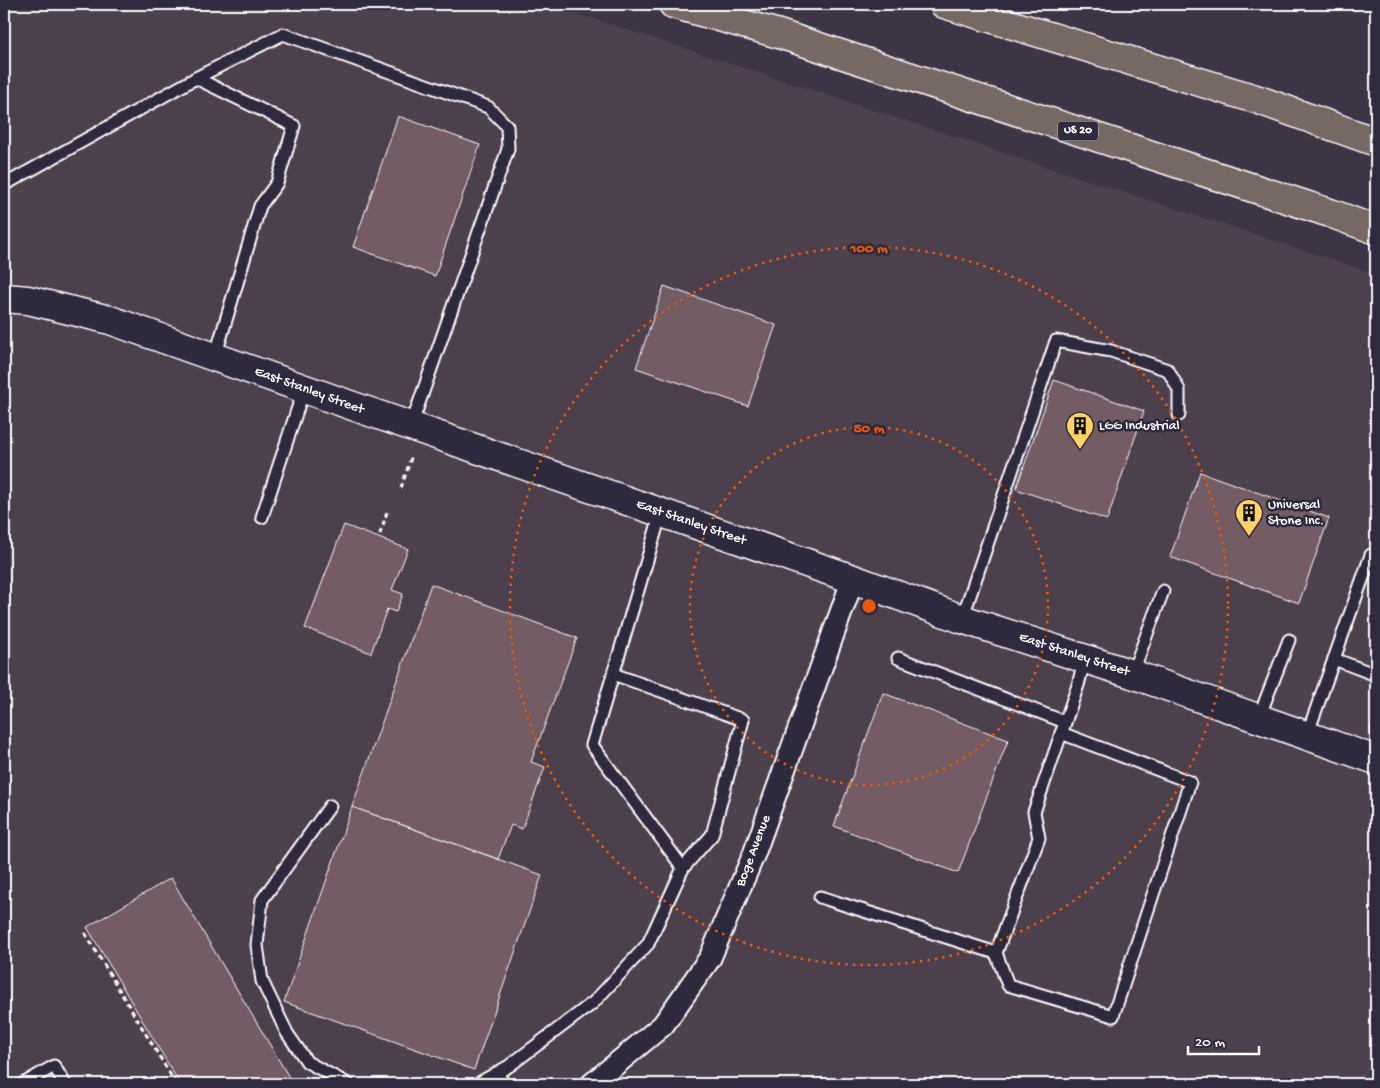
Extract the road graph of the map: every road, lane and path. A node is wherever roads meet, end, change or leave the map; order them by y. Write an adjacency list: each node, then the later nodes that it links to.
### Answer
1 (673, 4): 6 (highway, US 20)
2 (944, 4): 4 (highway)
3 (196, 78): 5 (lane); 8 (lane); 11 (lane)
4 (1376, 142)
5 (4, 186)
6 (1376, 230)
7 (4, 298): 8 (street, East Stanley Street)
8 (215, 357): 9 (street, East Stanley Street)
9 (304, 389): 11 (street, East Stanley Street); 16 (lane)
10 (1179, 415): 21 (lane)
11 (411, 426): 15 (street, East Stanley Street)
12 (412, 455): 13 (path)
13 (401, 488)
14 (388, 509): 17 (path)
15 (661, 513): 19 (street, East Stanley Street); 26 (lane)
16 (262, 517)
17 (380, 534)
18 (1376, 557): 25 (lane)
19 (854, 579): 21 (street, East Stanley Street); 45 (street, Boge Avenue)
20 (1163, 591): 27 (lane)
21 (962, 619): 24 (street, East Stanley Street)
22 (1289, 640): 29 (lane)
23 (898, 658): 30 (lane)
24 (1085, 658): 27 (street, East Stanley Street); 30 (lane)
25 (1334, 659): 28 (lane); 31 (lane)
26 (613, 674): 34 (lane); 34 (lane)
27 (1132, 674): 29 (street, East Stanley Street)
28 (1376, 674)
29 (1259, 717): 31 (street, East Stanley Street)
30 (1063, 727): 37 (lane); 37 (lane)
31 (1307, 735): 32 (street, East Stanley Street)
32 (1376, 760)
33 (330, 806): 42 (lane)
34 (683, 868): 38 (lane)
35 (820, 896): 37 (lane)
36 (85, 933): 41 (path)
37 (996, 953)
38 (497, 1073): 43 (lane); 44 (lane)
39 (23, 1084): 40 (lane)
40 (65, 1084)
41 (176, 1084)
42 (348, 1084)
43 (477, 1084)
44 (504, 1084)
45 (592, 1084)

